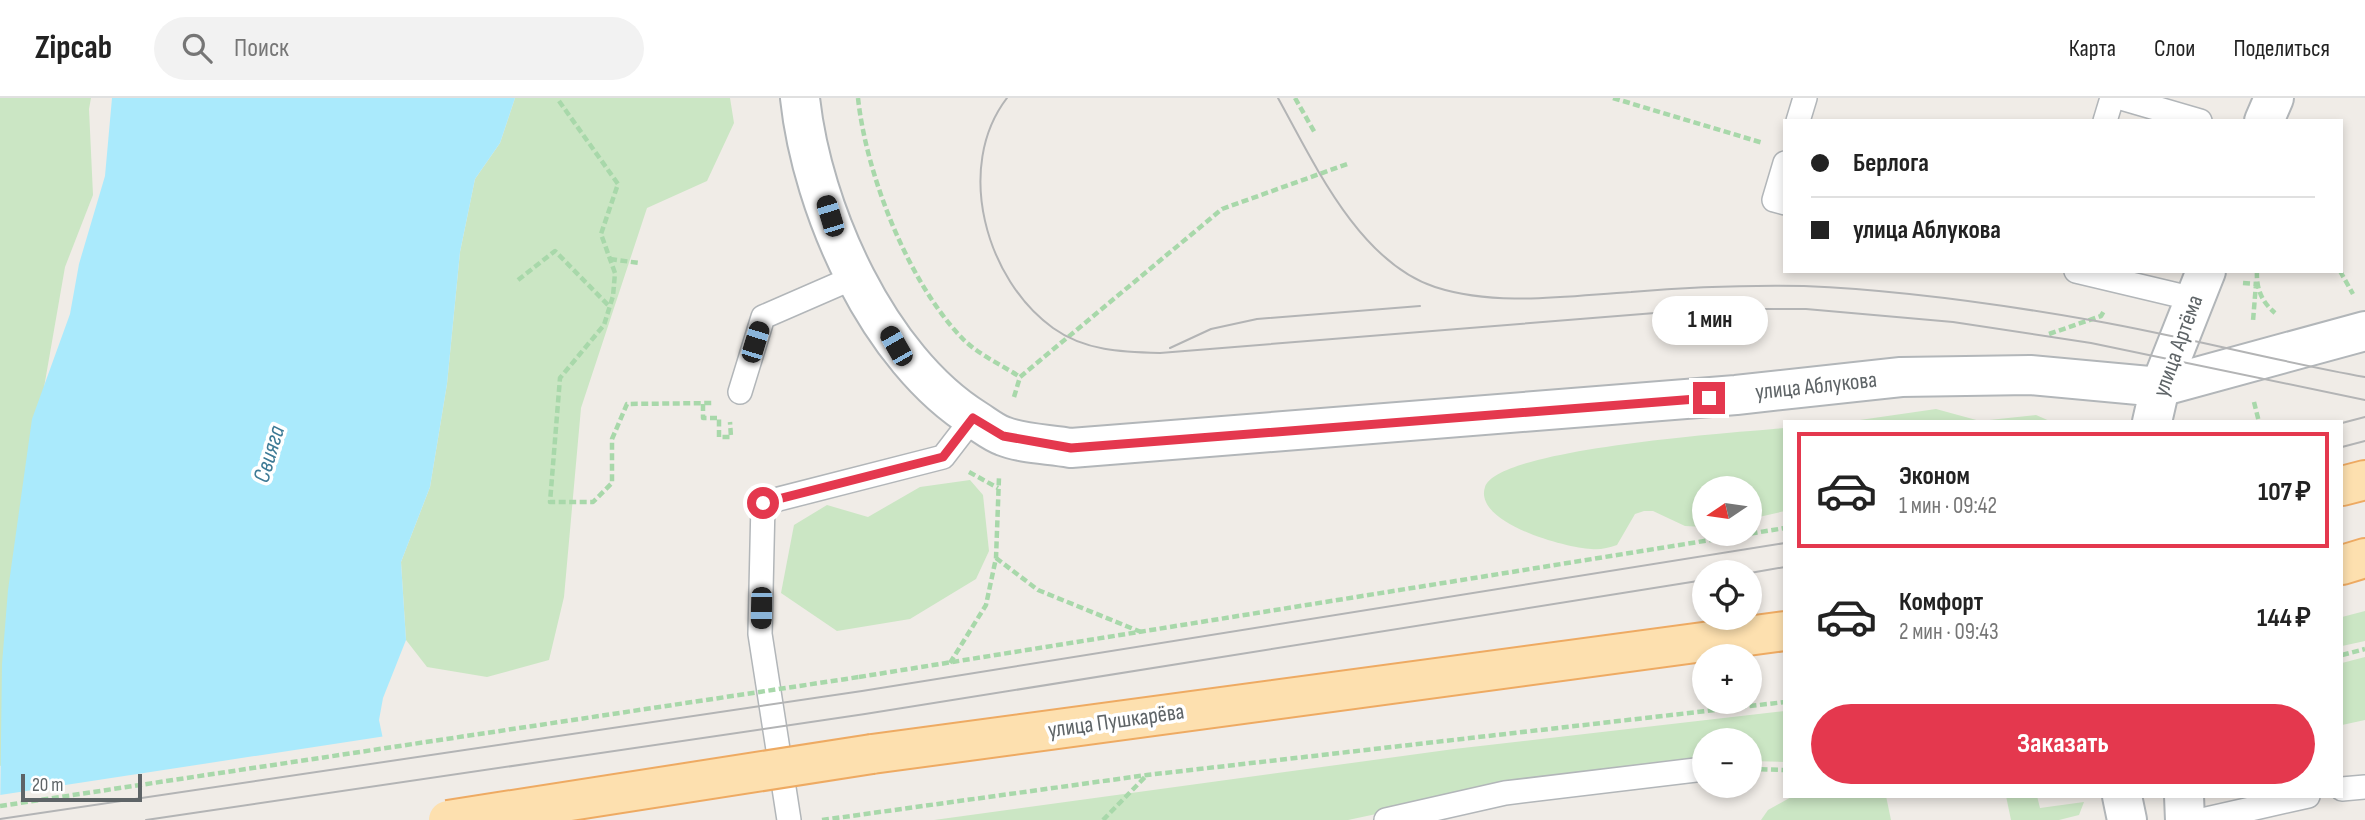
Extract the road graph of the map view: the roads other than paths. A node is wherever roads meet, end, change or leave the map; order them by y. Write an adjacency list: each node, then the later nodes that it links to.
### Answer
1 (800, 98): 13 (street, улица Аблукова)
2 (1805, 98): 6 (lane)
3 (2112, 98): 7 (lane)
4 (2121, 98): 8 (lane)
5 (2274, 98): 9 (street)
6 (1799, 119)
7 (2106, 119)
8 (2193, 119)
9 (2265, 119)
10 (1778, 155): 11 (lane)
11 (1783, 202)
12 (2094, 273): 14 (lane)
13 (855, 277): 16 (lane); 18 (street, улица Аблукова)
14 (2200, 285): 17 (street, улица Артёма)
15 (2365, 331): 17 (street)
16 (731, 396)
17 (2156, 405): 18 (street, улица Аблукова)
18 (973, 418): 31 (lane)
19 (2365, 480): 20 (main road)
20 (2343, 486)
21 (2365, 558): 22 (main road)
22 (2343, 565)
23 (1783, 631): 30 (main road, улица Пушкарёва, bridge)
24 (1692, 770): 32 (lane)
25 (2365, 788): 26 (lane)
26 (2343, 789)
27 (2122, 798): 33 (street)
28 (2184, 798): 34 (street)
29 (2299, 798): 35 (lane)
30 (448, 820)
31 (789, 820)
32 (1386, 820)
33 (2127, 820)
34 (2185, 820)
35 (2202, 820)

